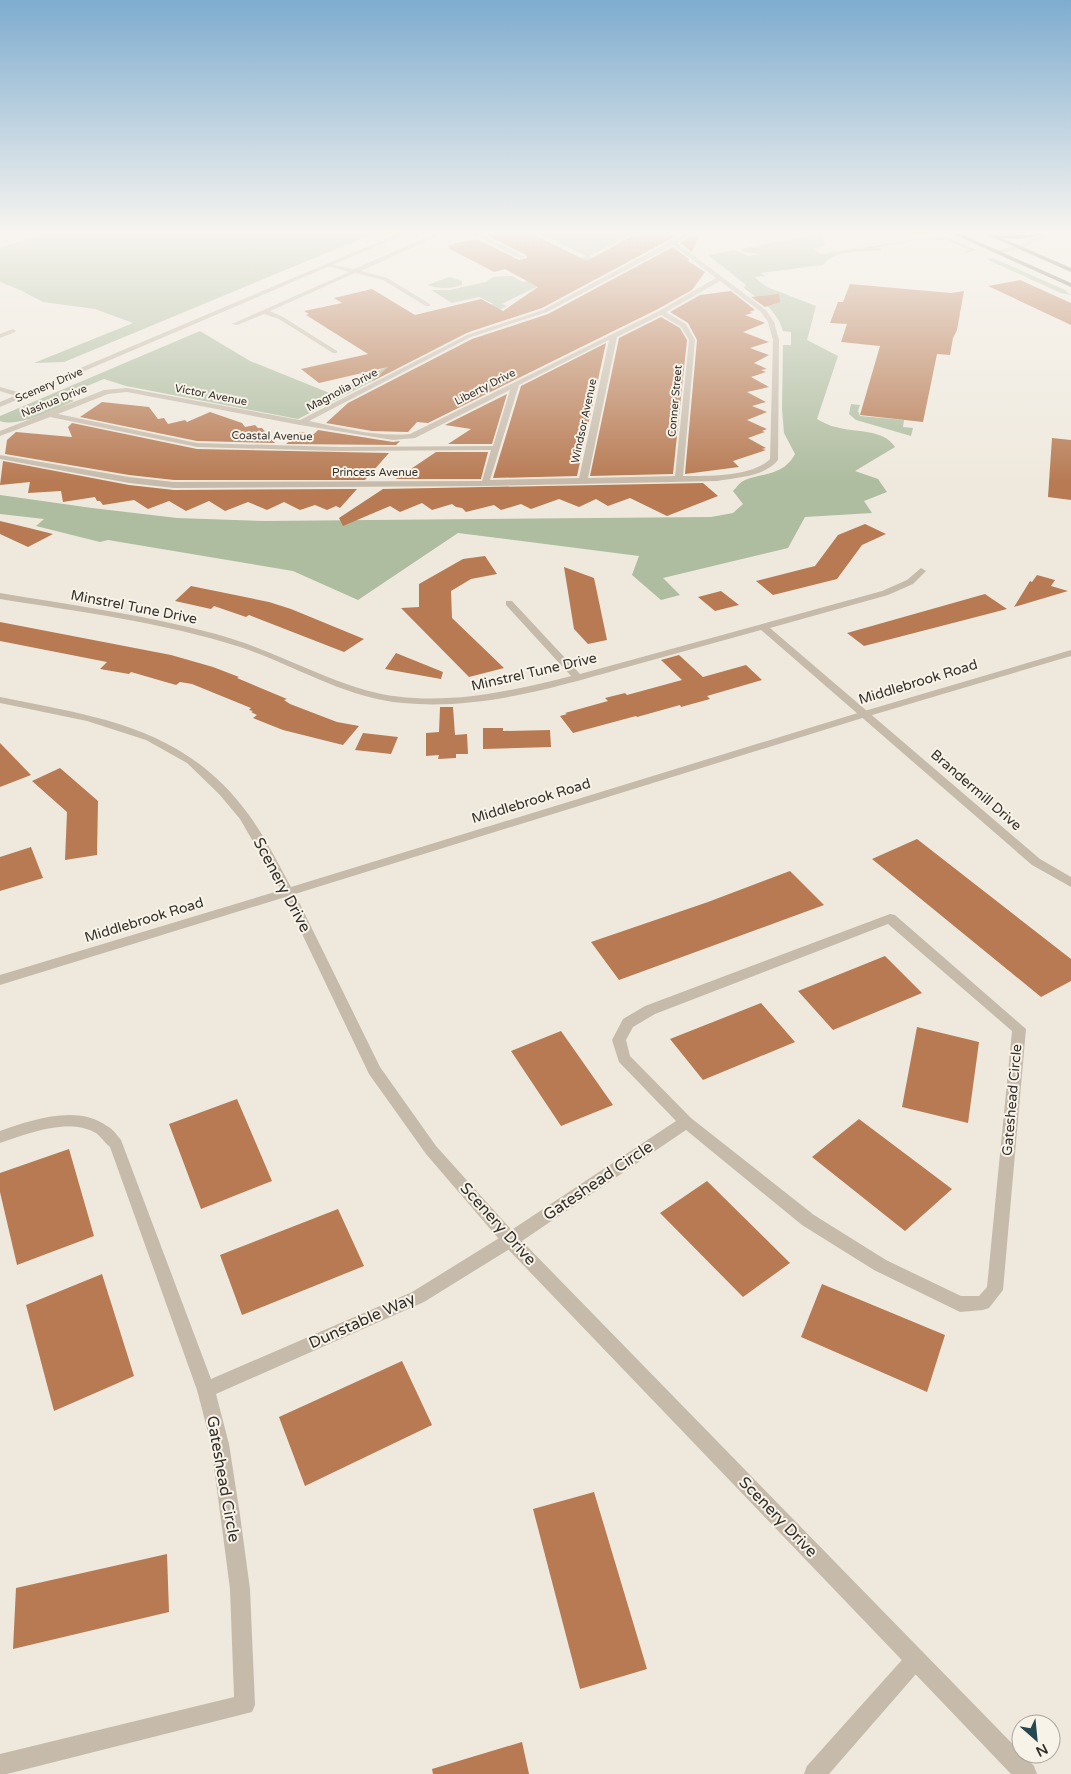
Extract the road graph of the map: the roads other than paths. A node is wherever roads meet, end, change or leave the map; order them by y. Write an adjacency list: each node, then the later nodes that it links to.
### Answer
1 (208, 317): 16 (street, Scenery Drive)
2 (251, 317): 8 (street)
3 (278, 317): 12 (street)
4 (527, 317): 19 (street, Magnolia Drive)
5 (652, 317): 11 (street, Liberty Drive)
6 (672, 317): 23 (street, Conner Street)
7 (768, 317): 23 (street, Princess Avenue)
8 (235, 324)
9 (13, 331): 10 (street)
10 (0, 336)
11 (614, 336): 13 (street, Liberty Drive); 24 (street, Windsor Avenue)
12 (335, 352)
13 (516, 384): 19 (street, Liberty Drive); 21 (street)
14 (0, 389): 16 (street)
15 (117, 391): 18 (street, Nashua Drive); 19 (street, Victor Avenue)
16 (22, 396): 17 (street, Scenery Drive)
17 (0, 405)
18 (51, 415): 20 (street, Nashua Drive); 21 (street, Coastal Avenue)
19 (300, 423)
20 (0, 434)
21 (496, 448): 25 (street)
22 (0, 457): 25 (street, Princess Avenue)
23 (679, 479): 24 (street, Princess Avenue)
24 (583, 481): 25 (street, Princess Avenue)
25 (485, 483)
26 (922, 571): 29 (street, Minstrel Tune Drive)
27 (0, 596): 31 (street, Minstrel Tune Drive)
28 (509, 603): 31 (street)
29 (763, 627): 31 (street, Minstrel Tune Drive); 33 (street, Brandermill Drive)
30 (1071, 653): 33 (street, Middlebrook Road)
31 (577, 677)
32 (0, 700): 35 (street, Scenery Drive)
33 (865, 714): 34 (street, Brandermill Drive); 35 (street, Middlebrook Road)
34 (1071, 883)
35 (288, 892): 36 (street, Middlebrook Road); 39 (street, Scenery Drive)
36 (0, 980)
37 (686, 1122): 37 (street, Gateshead Circle); 39 (street, Gateshead Circle)
38 (0, 1138): 40 (street, Gateshead Circle)
39 (510, 1240): 40 (street, Dunstable Way); 41 (street, Scenery Drive)
40 (206, 1390): 42 (street, Gateshead Circle)
41 (916, 1659): 43 (street); 44 (street, Scenery Drive)
42 (0, 1765)
43 (815, 1774)
44 (1026, 1774)

